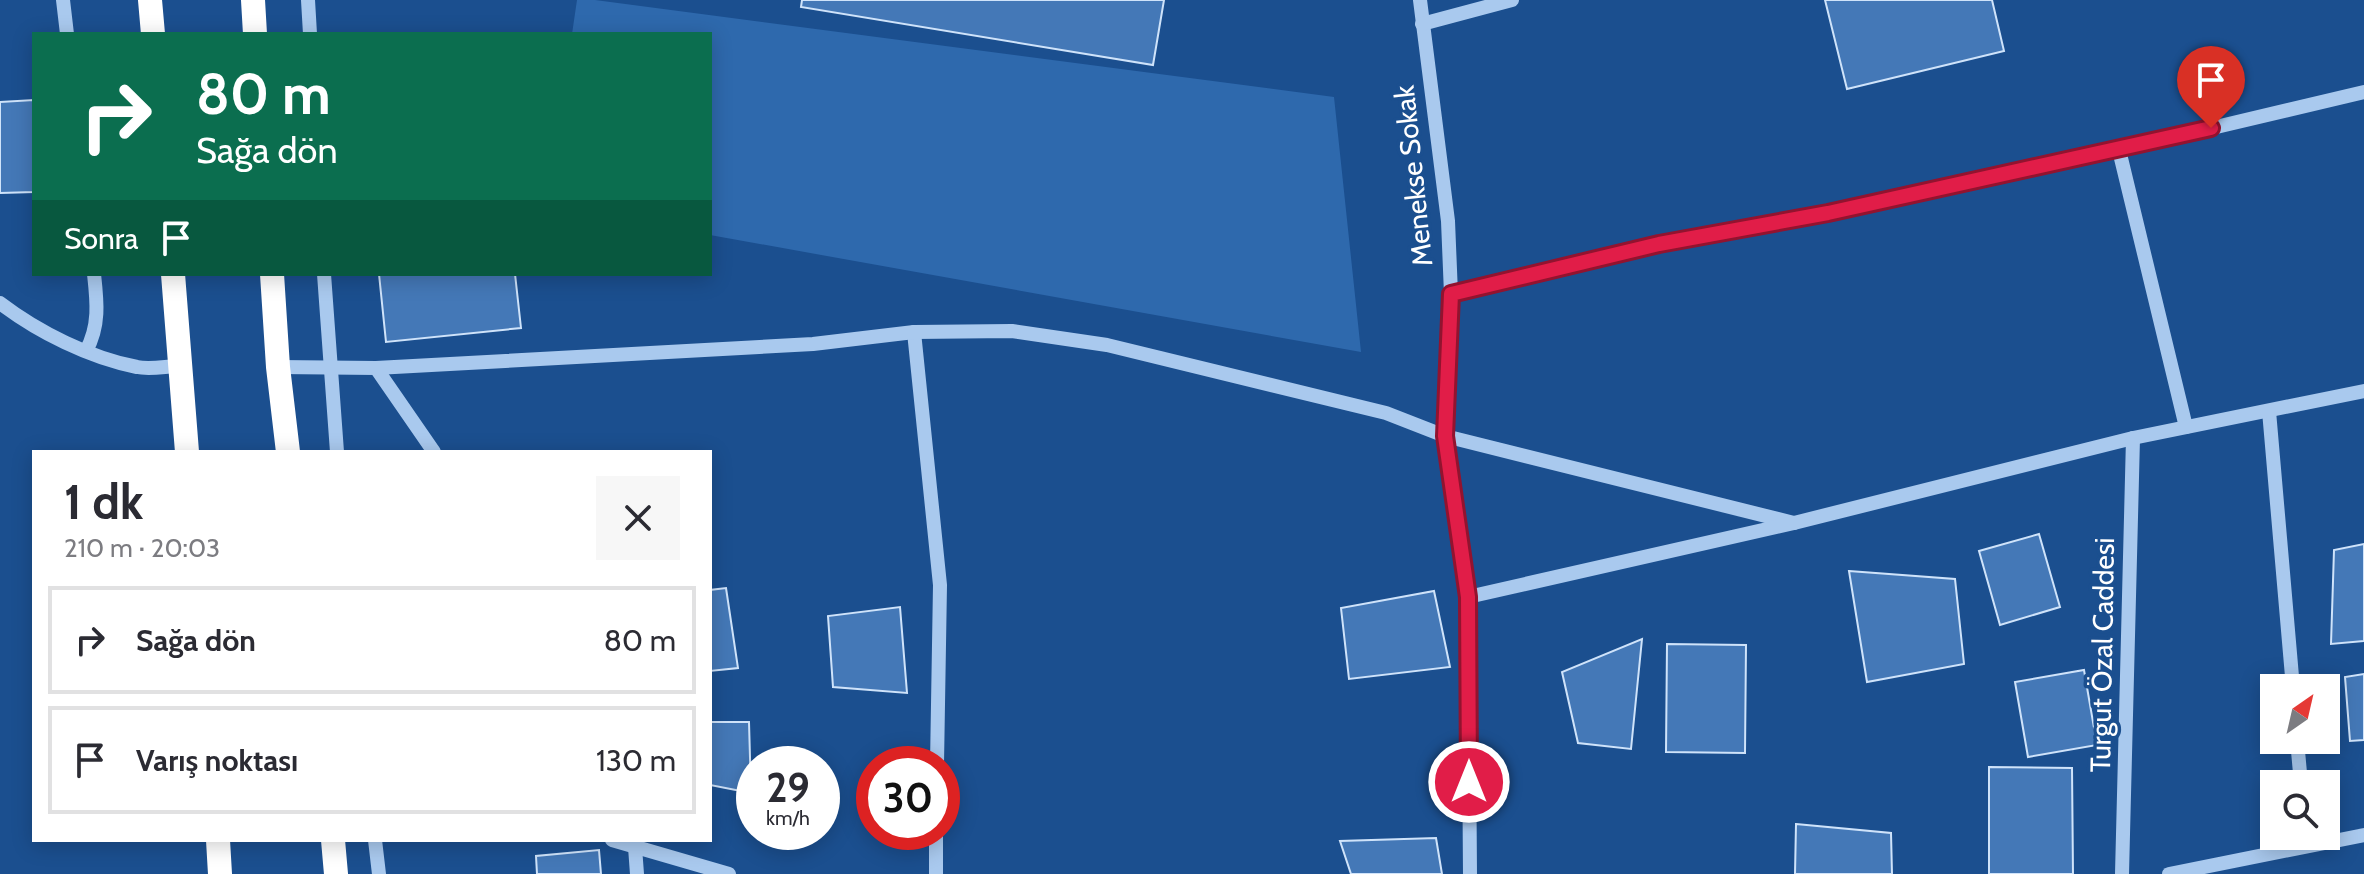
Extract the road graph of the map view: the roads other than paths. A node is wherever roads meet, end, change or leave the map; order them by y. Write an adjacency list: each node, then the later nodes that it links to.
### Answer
1 (63, 0): 8 (street)
2 (150, 0): 9 (highway)
3 (253, 0): 10 (highway)
4 (308, 0): 11 (street)
5 (1420, 0): 7 (street, Menekse Sokak)
6 (1512, 0): 7 (street)
7 (1422, 24): 18 (street, Menekse Sokak)
8 (67, 32)
9 (153, 32)
10 (255, 32)
11 (310, 32)
12 (2364, 92): 13 (street)
13 (2119, 150): 18 (street); 28 (street)
14 (94, 276): 21 (street)
15 (173, 276): 22 (highway)
16 (272, 276): 23 (highway)
17 (324, 276): 24 (street)
18 (1451, 294): 29 (street, Menekse Sokak)
19 (0, 303): 21 (street)
20 (914, 332): 25 (street); 29 (street); 38 (street)
21 (86, 351): 22 (street)
22 (181, 366): 31 (highway)
23 (278, 367): 24 (street); 32 (highway)
24 (329, 368): 25 (street); 33 (street)
25 (376, 368): 34 (street)
26 (2364, 391): 27 (street)
27 (2269, 411): 28 (street); 37 (street)
28 (2186, 427): 30 (street)
29 (1445, 436): 35 (street); 36 (street, Menekse Sokak)
30 (2133, 438): 35 (street); 55 (street, Turgut Özal Caddesi)
31 (187, 450)
32 (288, 450)
33 (337, 450)
34 (433, 450)
35 (1794, 523): 36 (street)
36 (1468, 597): 54 (street, Menekse Sokak)
37 (2292, 674)
38 (937, 746)
39 (2364, 835): 40 (street)
40 (2340, 837)
41 (218, 842): 48 (highway)
42 (333, 842): 49 (highway)
43 (375, 842): 50 (street)
44 (619, 842): 45 (street)
45 (635, 847): 51 (street); 52 (street)
46 (936, 850): 53 (street)
47 (2269, 850): 56 (street)
48 (220, 874)
49 (336, 874)
50 (379, 874)
51 (637, 874)
52 (729, 874)
53 (936, 874)
54 (1470, 874)
55 (2122, 874)
56 (2169, 874)

